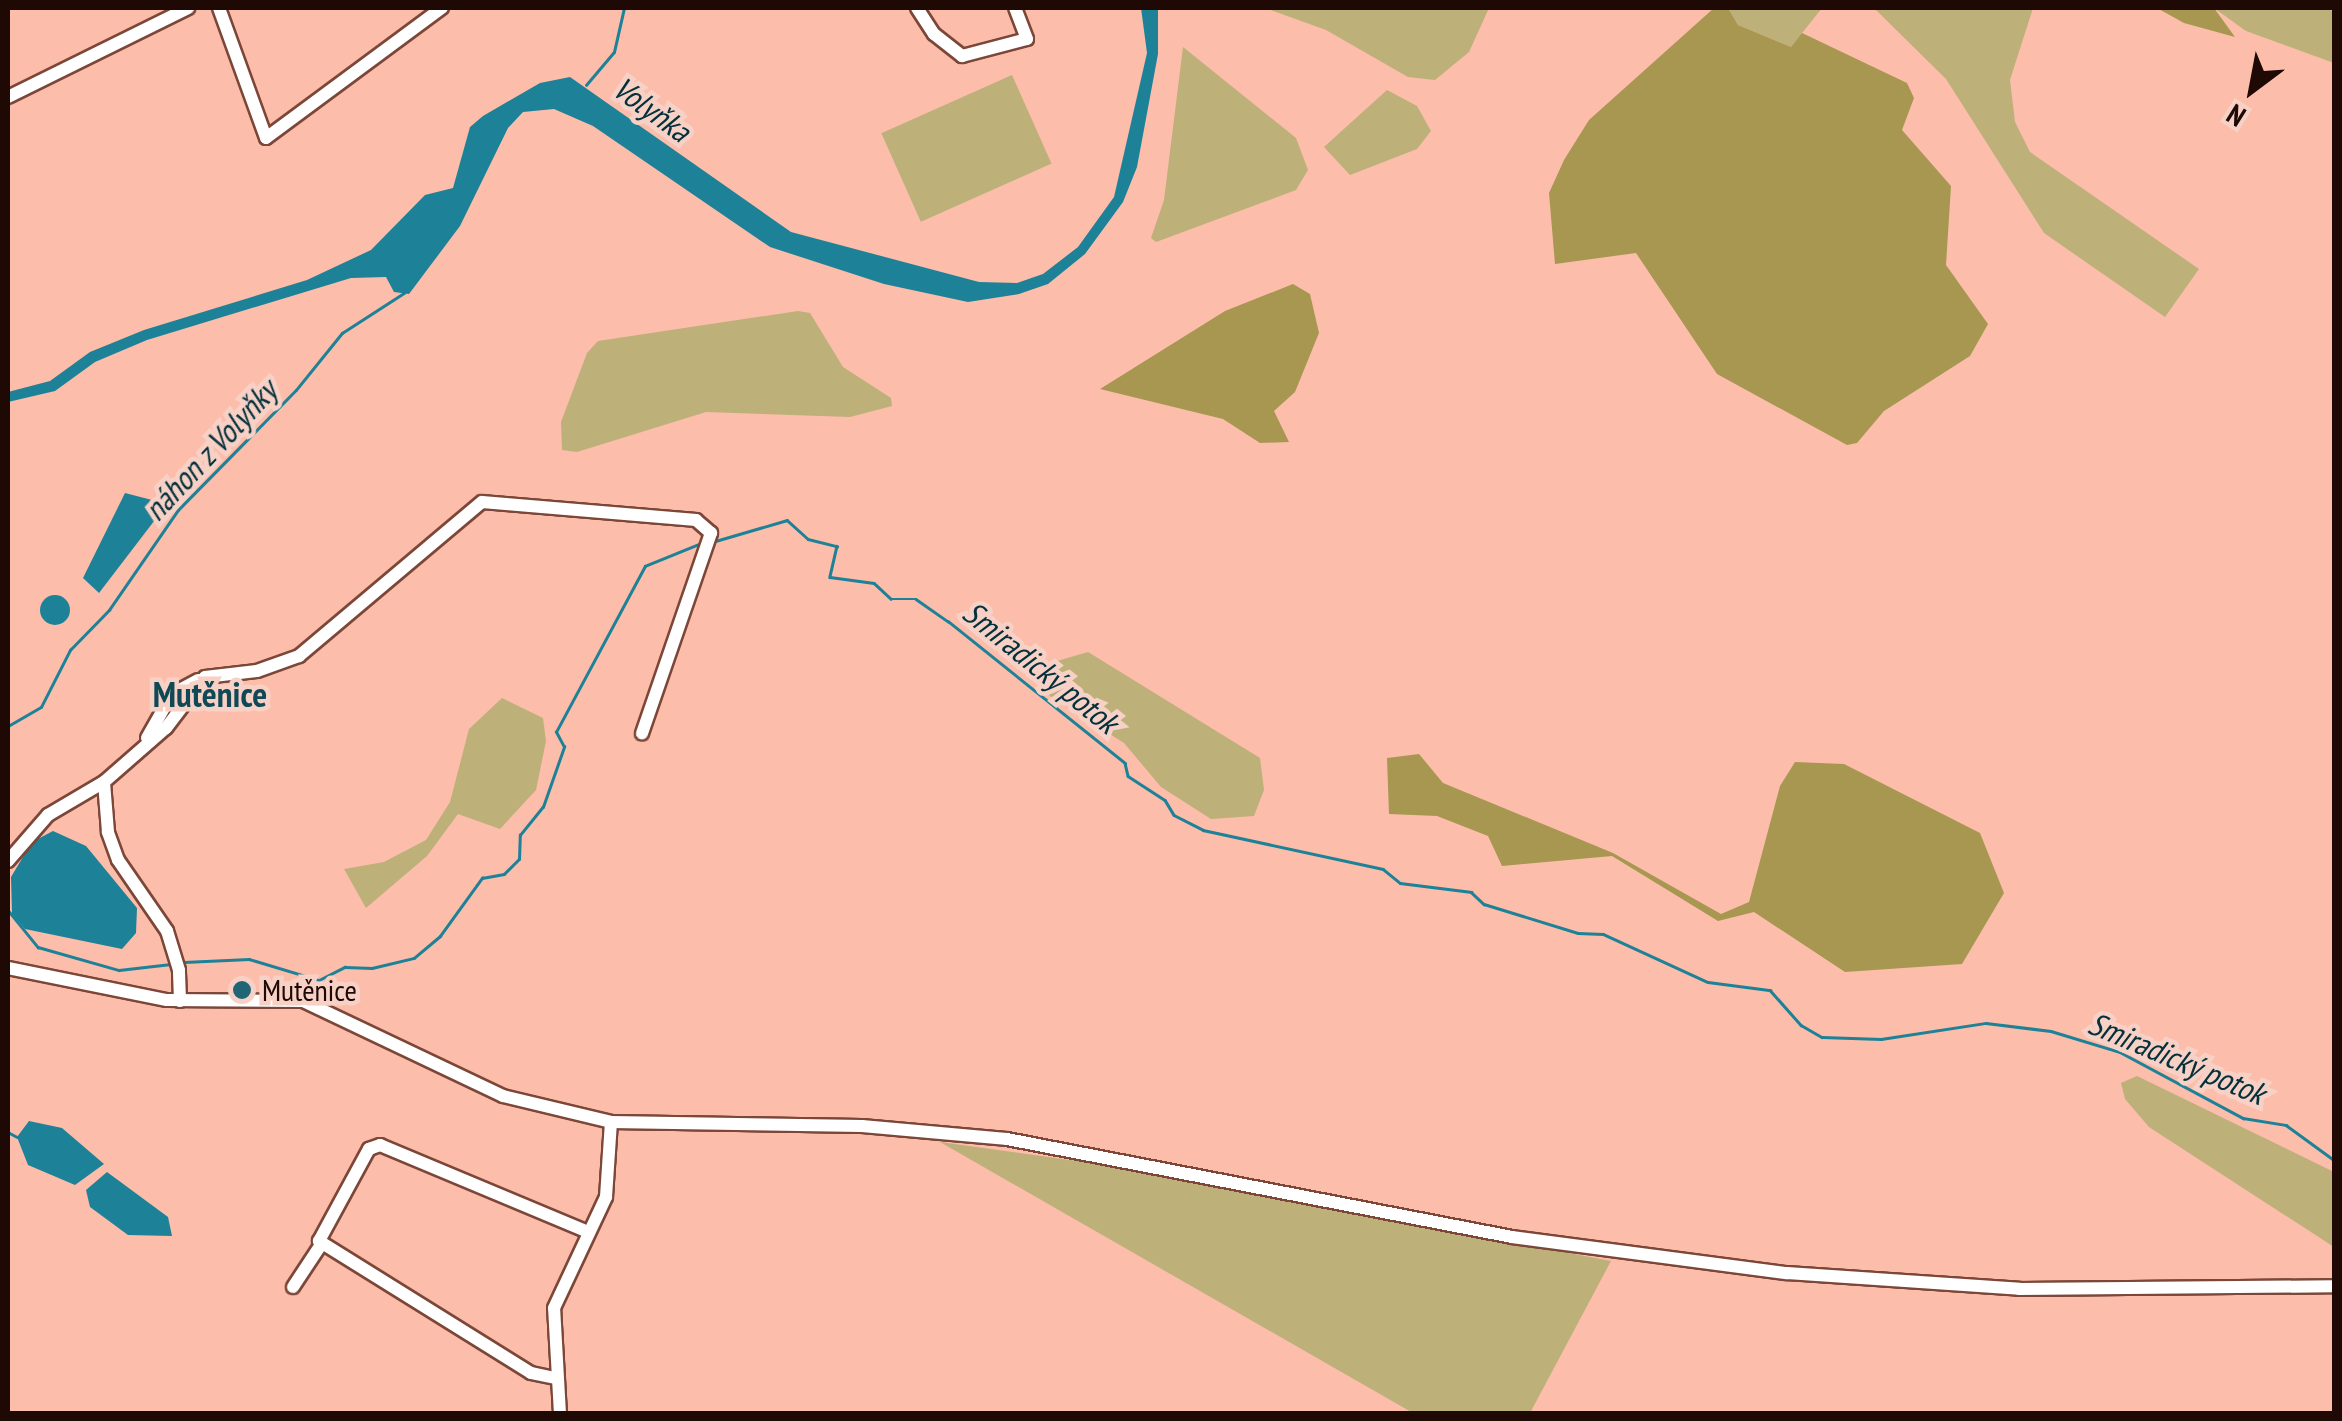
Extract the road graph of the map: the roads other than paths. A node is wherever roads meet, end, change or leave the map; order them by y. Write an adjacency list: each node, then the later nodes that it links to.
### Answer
1 (188, 8): 6 (street)
2 (218, 8): 3 (street)
3 (442, 8)
4 (917, 8): 5 (street)
5 (1014, 8)
6 (8, 97)
7 (642, 733): 8 (street)
8 (104, 782): 9 (street); 11 (street)
9 (8, 861)
10 (8, 968): 11 (street)
11 (180, 1001): 12 (street)
12 (611, 1122): 13 (street); 15 (street)
13 (588, 1232): 14 (street); 17 (street)
14 (320, 1246): 16 (street); 17 (street)
15 (2334, 1286)
16 (293, 1287)
17 (555, 1378): 18 (street)
18 (560, 1414)

